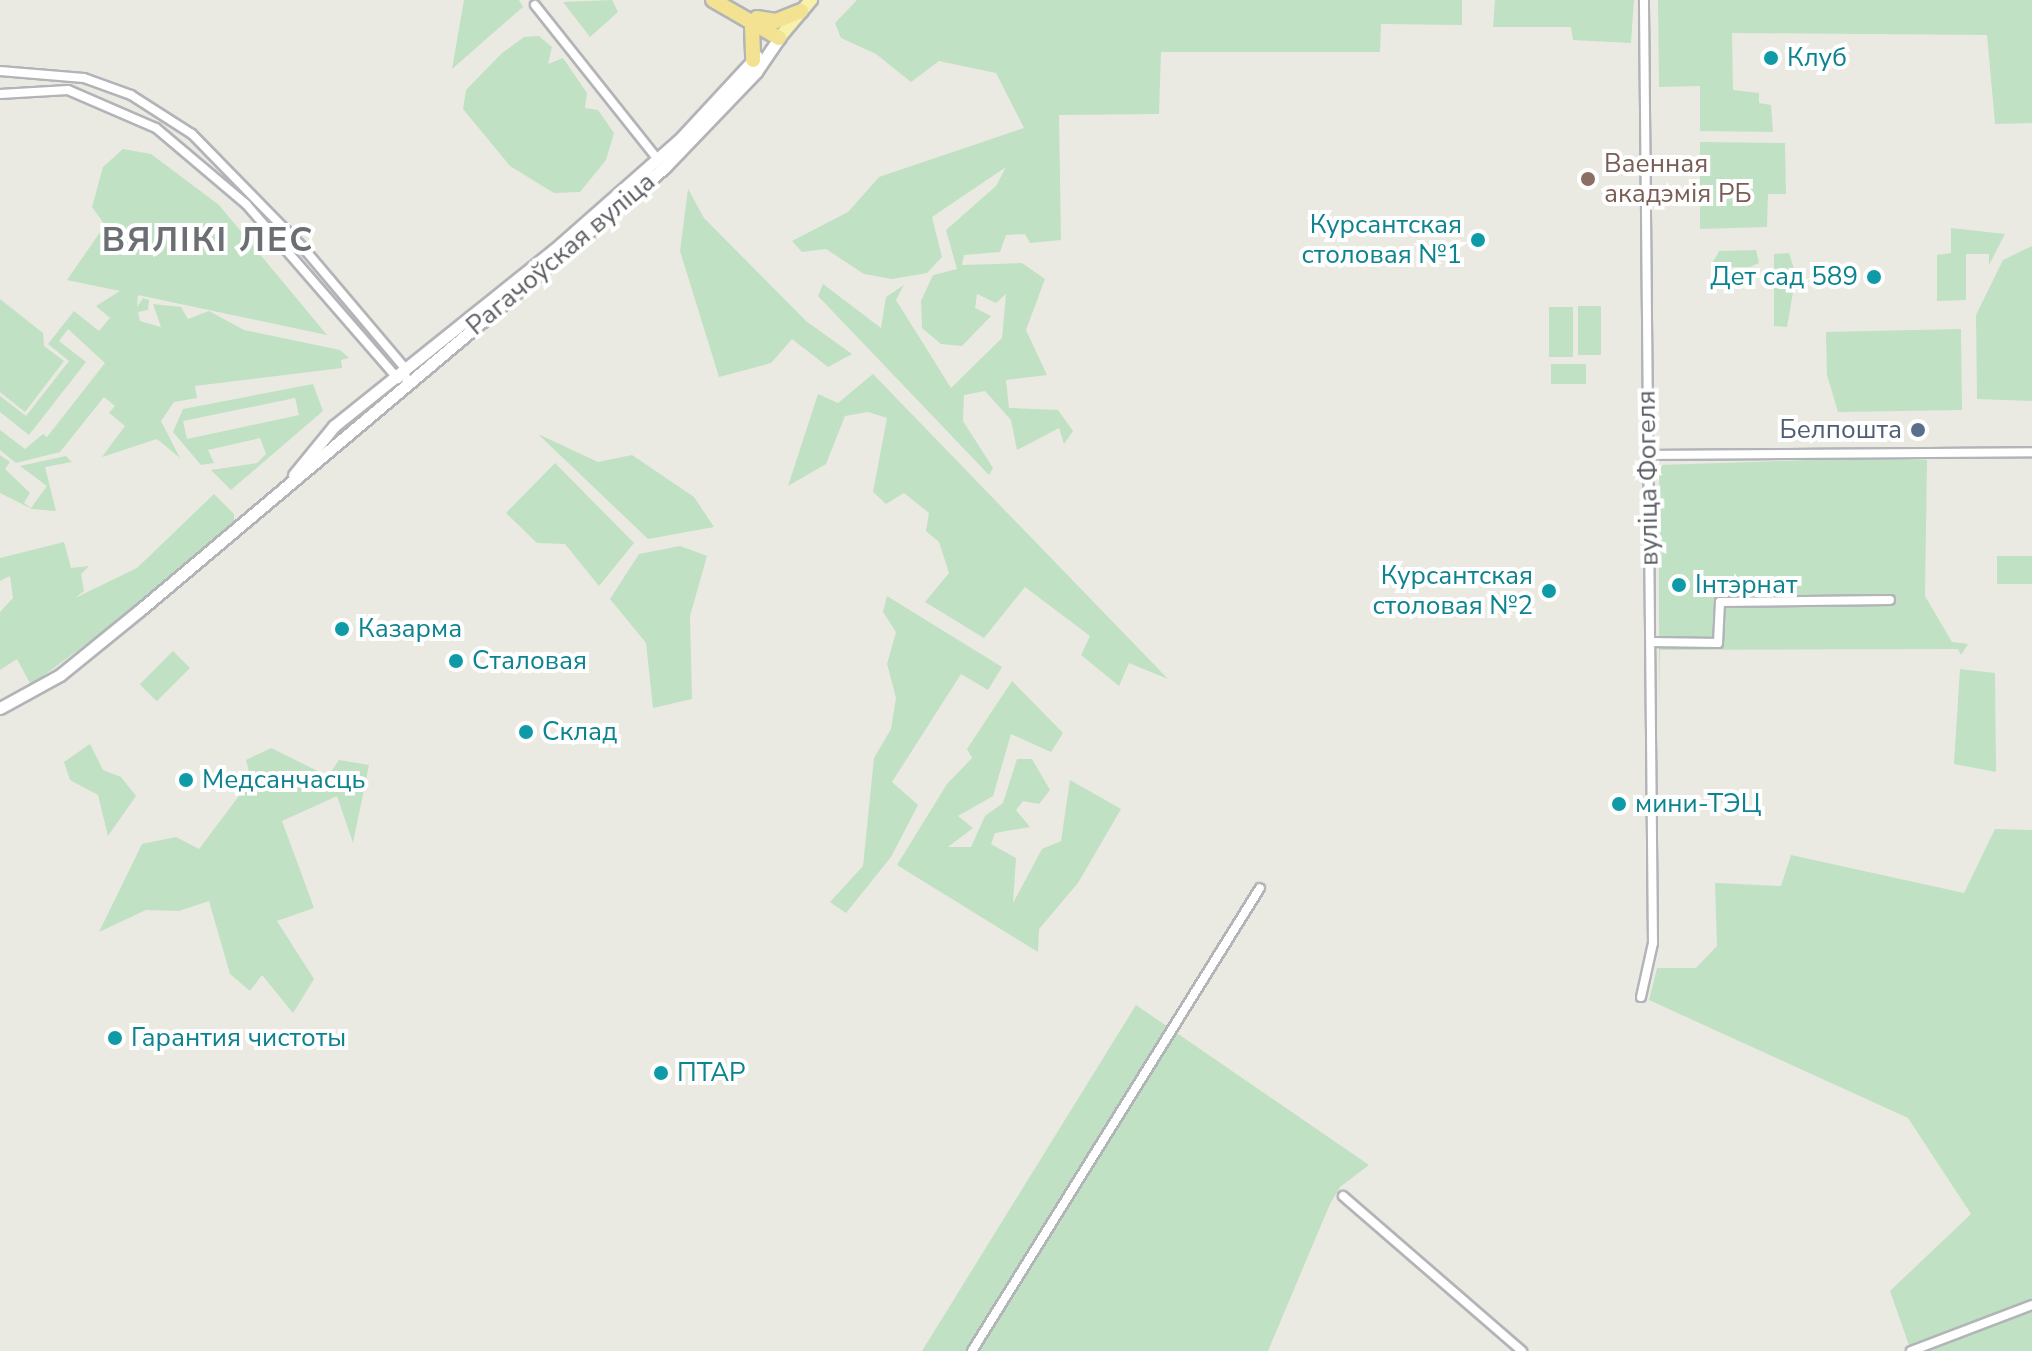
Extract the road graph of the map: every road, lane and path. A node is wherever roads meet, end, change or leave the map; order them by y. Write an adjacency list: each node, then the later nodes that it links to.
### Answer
1 (713, 0): 6 (highway)
2 (730, 0): 6 (highway)
3 (1644, 0): 18 (street, вуліца Фогеля)
4 (535, 5): 13 (street)
5 (806, 6): 6 (highway); 7 (main road, Рагачоўская вуліца)
6 (754, 22): 7 (highway); 8 (highway)
7 (779, 38): 8 (street); 13 (street, Рагачоўская вуліца)
8 (753, 60): 13 (street)
9 (0, 71): 11 (street)
10 (0, 94): 12 (street)
11 (131, 95): 12 (street); 14 (street)
12 (124, 109): 15 (street)
13 (661, 164): 14 (street, Рагачоўская вуліца); 16 (street, Рагачоўская вуліца)
14 (404, 367): 15 (street, Рагачоўская вуліца); 16 (street)
15 (393, 376): 16 (street); 19 (street, Рагачоўская вуліца)
16 (407, 383): 19 (street, Рагачоўская вуліца)
17 (2032, 452): 18 (street)
18 (1648, 455): 21 (street, вуліца Фогеля)
19 (287, 484): 22 (street, Рагачоўская вуліца)
20 (1890, 600): 21 (street)
21 (1651, 642): 24 (street, вуліца Фогеля)
22 (0, 708)
23 (1260, 888): 27 (street)
24 (1641, 997)
25 (1343, 1196): 28 (street)
26 (2032, 1305): 29 (street)
27 (972, 1351)
28 (1522, 1351)
29 (1911, 1351)

